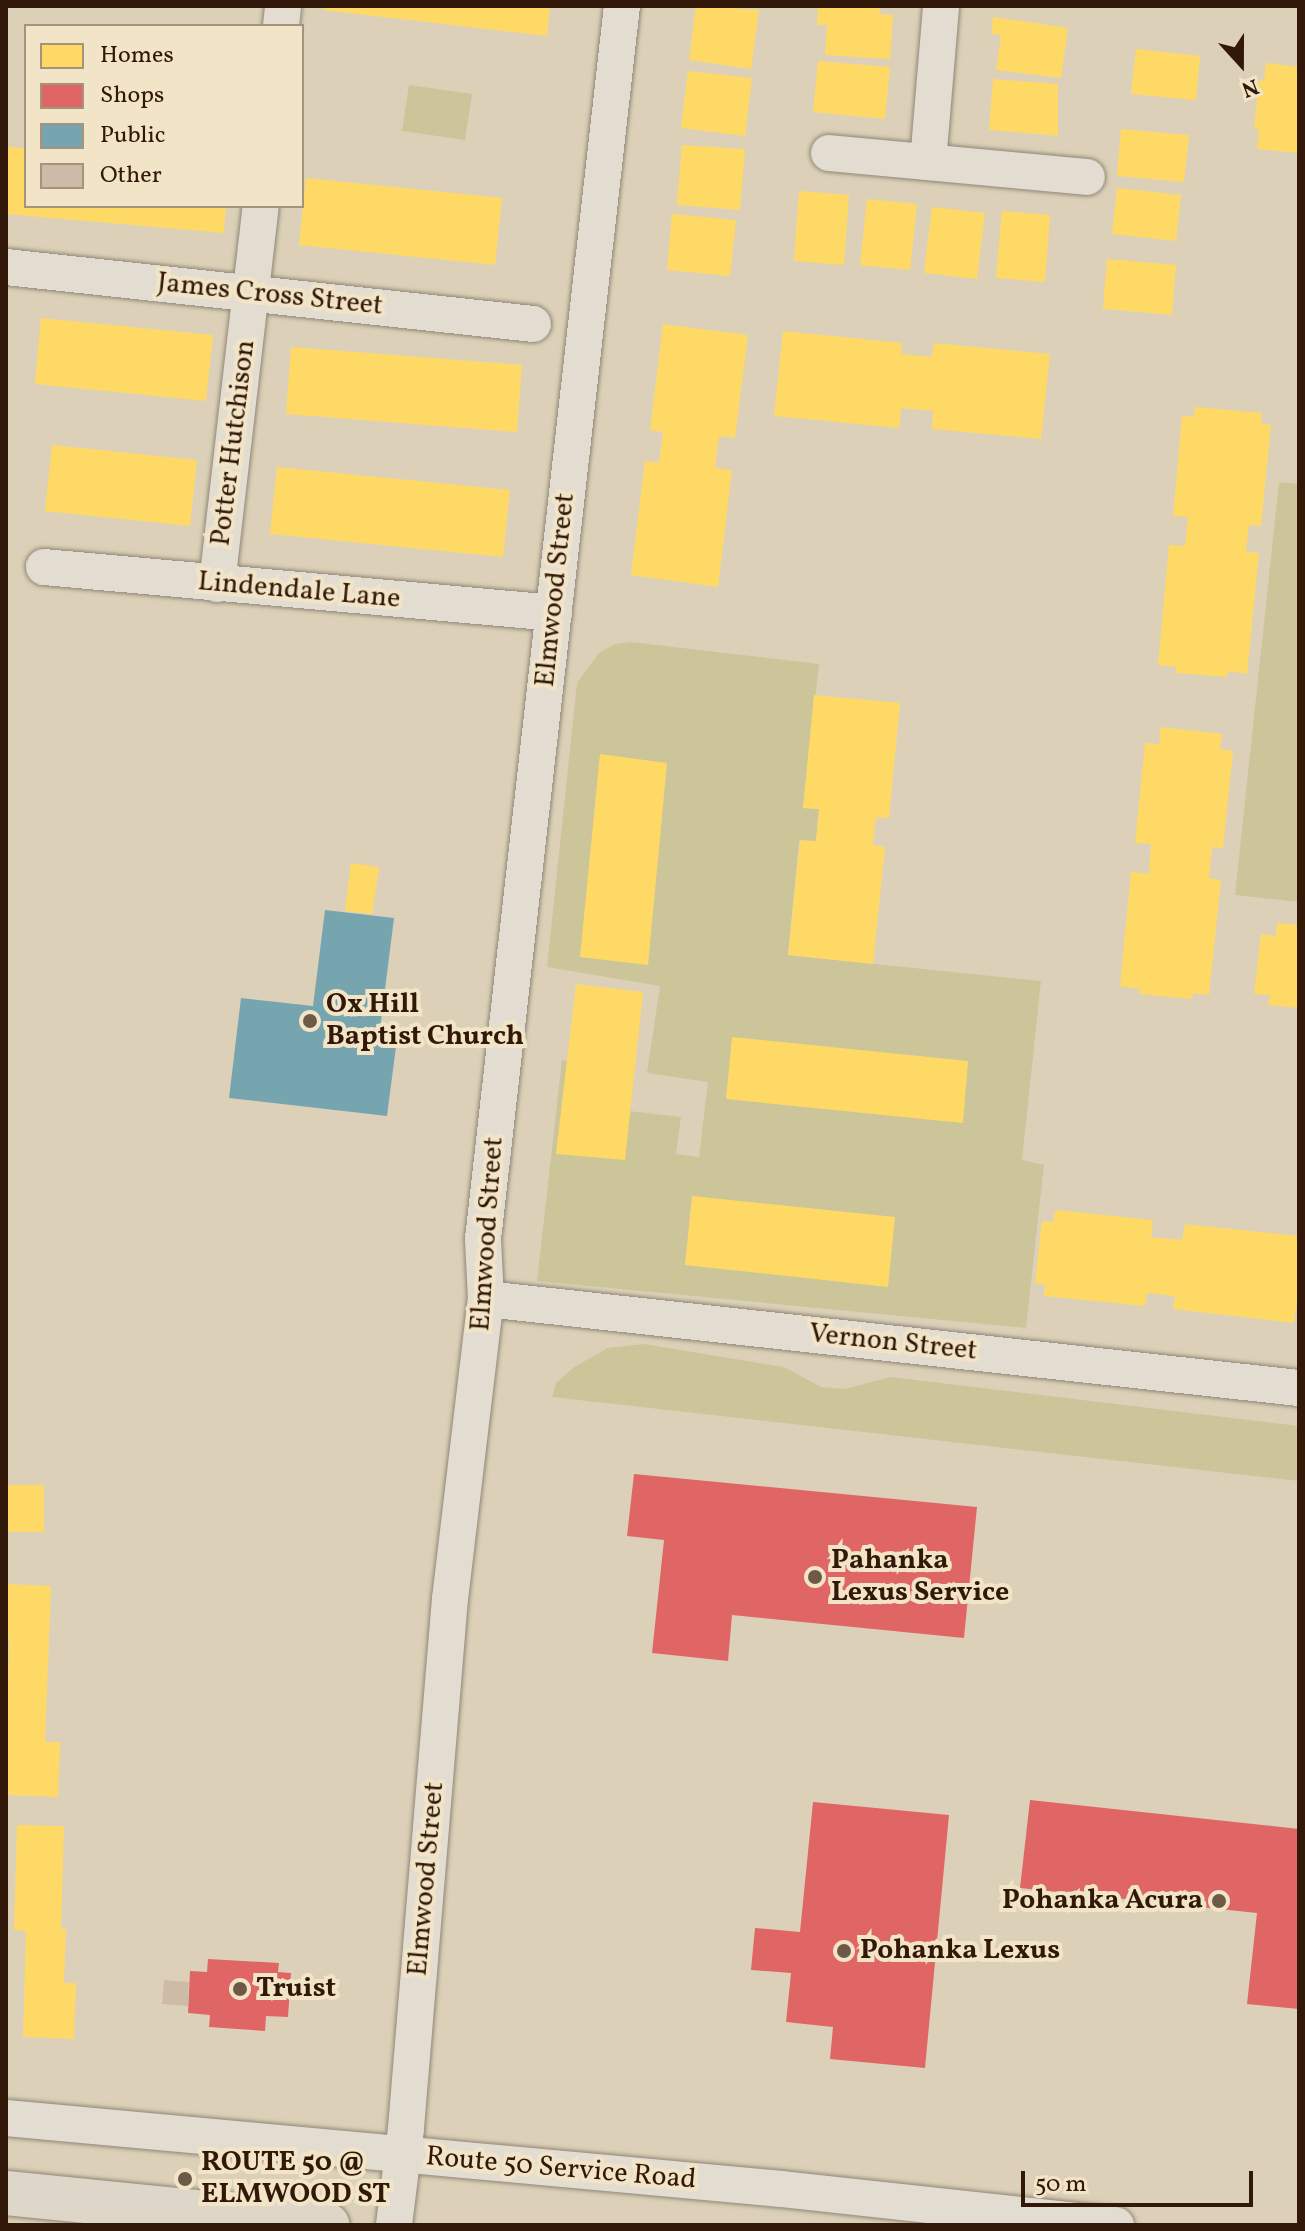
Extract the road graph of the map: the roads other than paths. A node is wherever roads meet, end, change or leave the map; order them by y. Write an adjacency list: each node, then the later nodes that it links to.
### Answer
1 (622, 6): 12 (street, Elmwood Street)
2 (941, 6): 4 (street)
3 (829, 153): 4 (street)
4 (928, 162): 5 (street)
5 (1087, 177)
6 (261, 208): 8 (street, Potter Hutchison)
7 (6, 267): 8 (street, James Cross Street)
8 (251, 293): 9 (street, James Cross Street); 11 (street, Potter Hutchison)
9 (533, 324)
10 (44, 567): 11 (street, Lindendale Lane)
11 (217, 584): 12 (street, Lindendale Lane)
12 (554, 613): 13 (street, Elmwood Street)
13 (486, 1299): 14 (street, Vernon Street); 16 (street, Elmwood Street)
14 (1299, 1388)
15 (6, 2118): 16 (street, Route 50 Service Road)
16 (404, 2155): 19 (street, Elmwood Street); 20 (street, Route 50 Service Road)
17 (6, 2193): 18 (highway)
18 (327, 2225)
19 (394, 2225)
20 (1116, 2225)

